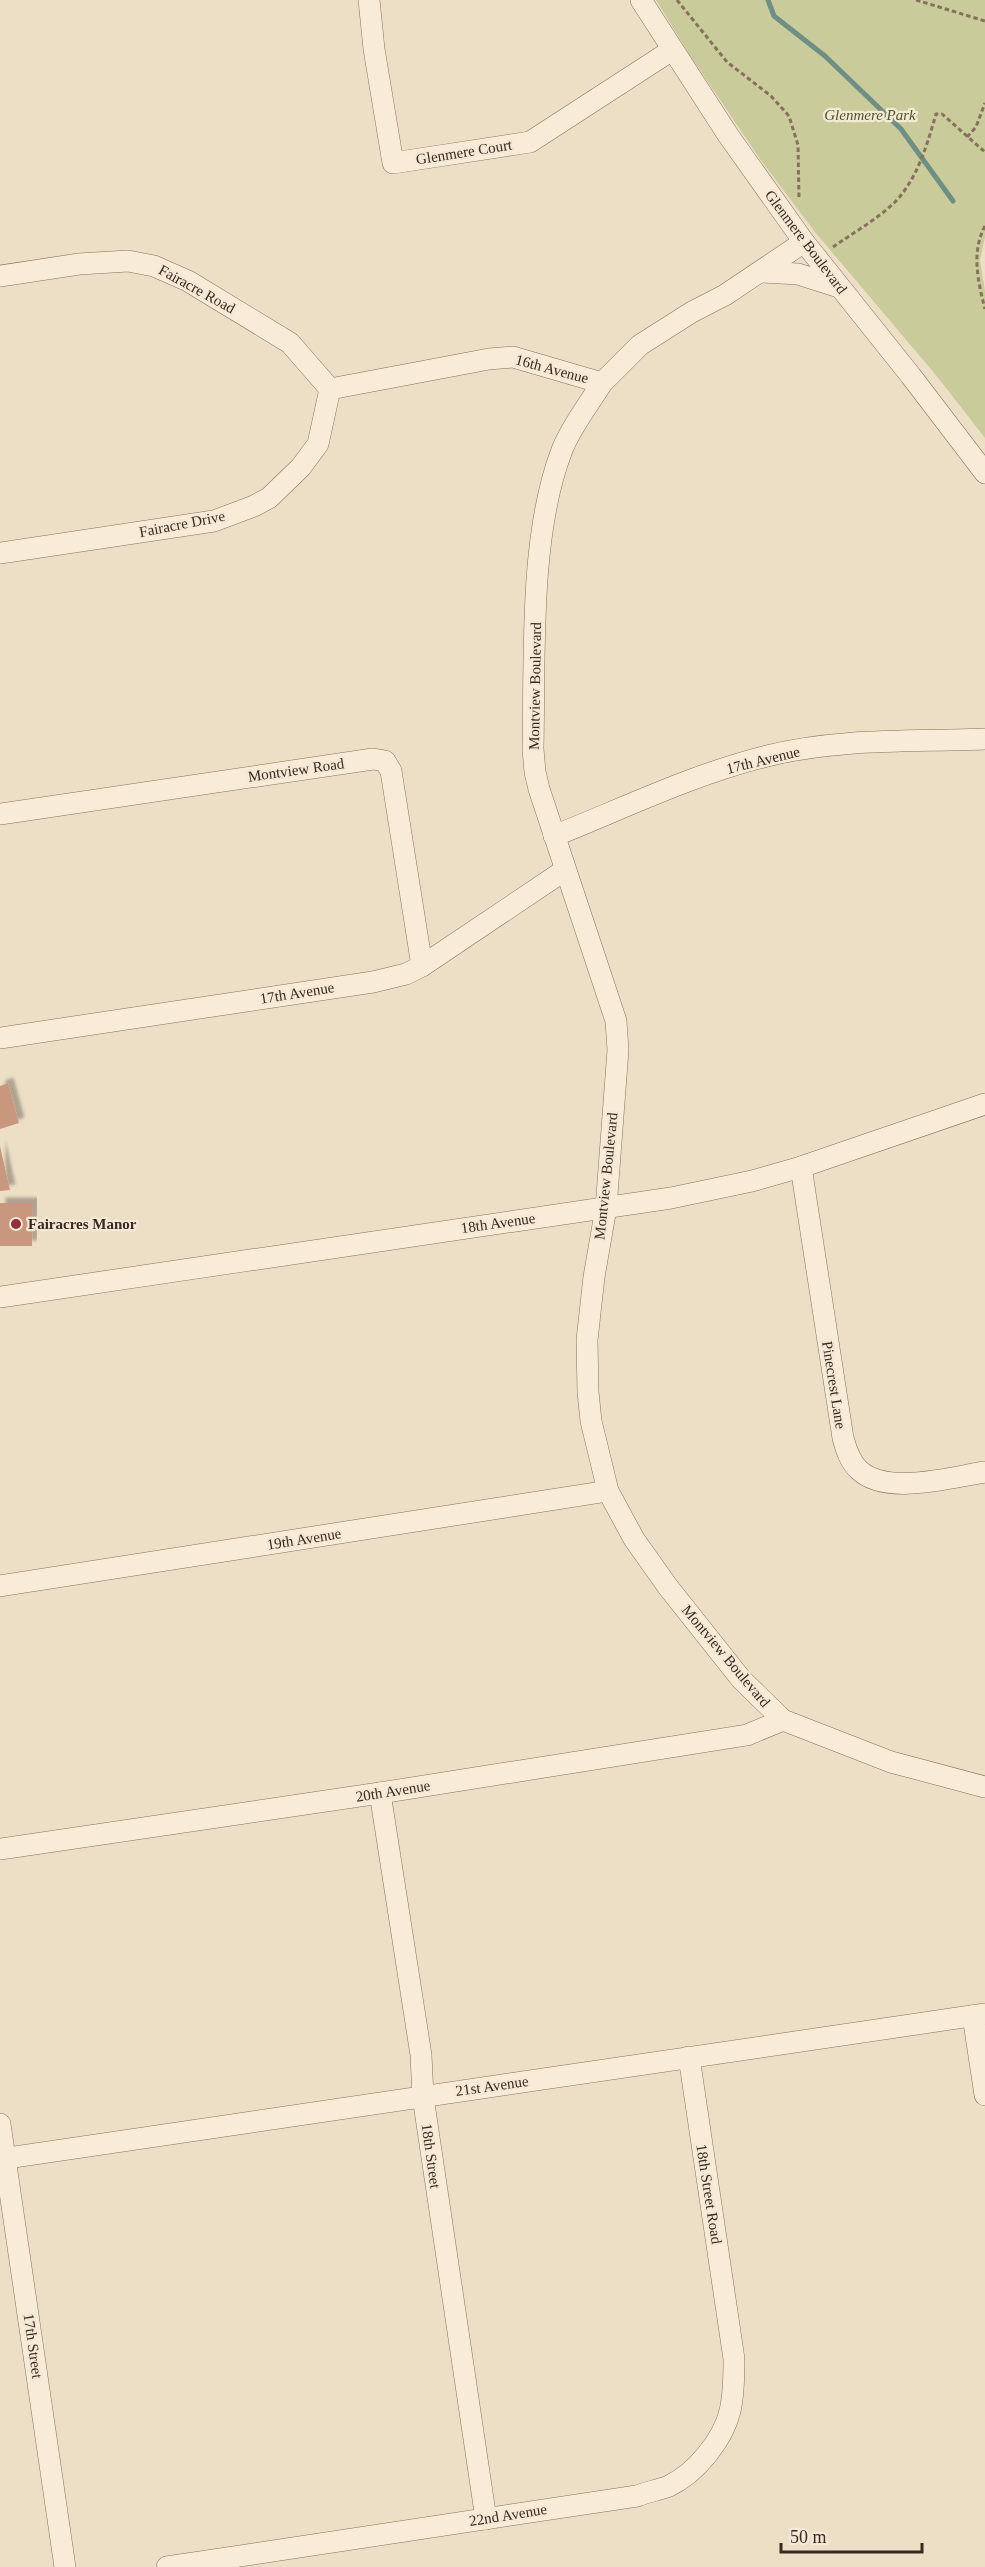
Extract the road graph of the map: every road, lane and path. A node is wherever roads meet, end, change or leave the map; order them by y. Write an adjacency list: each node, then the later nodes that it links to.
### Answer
1 (369, 0): 6 (street, Glenmere Court)
2 (641, 0): 6 (street, Glenmere Boulevard)
3 (676, 0): 10 (path)
4 (916, 0): 5 (path)
5 (985, 21)
6 (672, 50): 13 (street, Glenmere Boulevard)
7 (985, 103): 8 (path)
8 (967, 136): 9 (path); 12 (path)
9 (985, 152)
10 (799, 202)
11 (985, 226): 17 (path)
12 (825, 241)
13 (804, 242): 14 (street, 16th Avenue); 16 (street, Glenmere Boulevard)
14 (760, 272): 16 (street); 18 (street, 16th Avenue)
15 (0, 276): 19 (street, Fairacre Road)
16 (839, 287): 20 (street, Glenmere Boulevard)
17 (985, 309)
18 (602, 383): 19 (street, 16th Avenue); 24 (street, Montview Boulevard)
19 (330, 388): 21 (street, Fairacre Drive)
20 (985, 473)
21 (0, 553)
22 (985, 739): 24 (street, 17th Avenue)
23 (0, 814): 26 (street, Montview Road)
24 (554, 836): 25 (street, Montview Boulevard)
25 (565, 870): 26 (street, 17th Avenue); 30 (street, Montview Boulevard)
26 (422, 966): 27 (street, 17th Avenue)
27 (0, 1038)
28 (985, 1104): 29 (street, 18th Avenue)
29 (801, 1167): 30 (street, 18th Avenue); 32 (street, Pinecrest Lane)
30 (606, 1208): 31 (street, 18th Avenue); 33 (street, Montview Boulevard)
31 (0, 1298)
32 (985, 1472)
33 (608, 1491): 34 (street, 19th Avenue); 35 (street, Montview Boulevard)
34 (0, 1586)
35 (783, 1720): 36 (street, Montview Boulevard); 37 (street, 20th Avenue)
36 (985, 1786)
37 (380, 1793): 38 (street, 20th Avenue); 42 (street, 18th Street)
38 (0, 1849)
39 (979, 2015): 40 (street, 21st Avenue); 41 (street)
40 (689, 2057): 42 (street, 21st Avenue); 45 (street, 18th Street Road)
41 (985, 2095)
42 (423, 2097): 44 (street, 21st Avenue); 46 (street, 18th Street)
43 (0, 2124): 44 (street, 17th Street)
44 (3, 2159): 47 (street, 17th Street)
45 (730, 2330): 46 (street, 22nd Avenue)
46 (486, 2519): 48 (street, 22nd Avenue)
47 (65, 2567)
48 (167, 2567)

